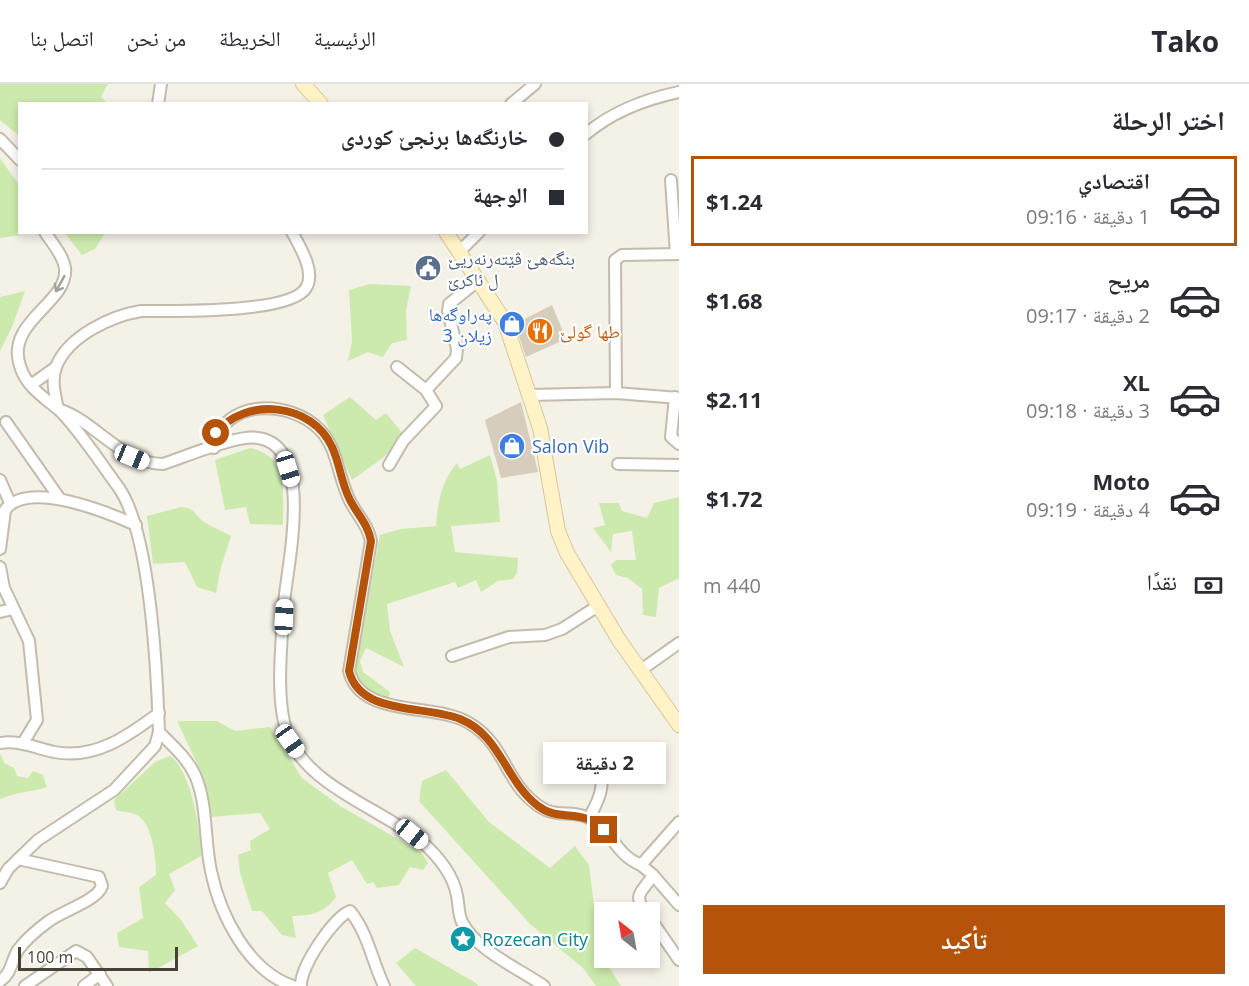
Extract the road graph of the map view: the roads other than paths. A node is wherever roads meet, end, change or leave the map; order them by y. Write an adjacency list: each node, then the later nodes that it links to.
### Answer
1 (161, 84): 5 (street)
2 (303, 84): 6 (street)
3 (535, 84): 7 (street)
4 (679, 92): 8 (street)
5 (158, 102)
6 (319, 102)
7 (513, 102)
8 (588, 132)
9 (0, 139): 10 (street)
10 (18, 158)
11 (671, 180): 17 (street)
12 (46, 234): 21 (street, one-way to 21)
13 (293, 234): 19 (street)
14 (447, 234): 16 (street)
15 (477, 234): 16 (street)
16 (460, 251): 18 (street)
17 (677, 254): 23 (street)
18 (479, 280): 22 (street); 24 (street)
19 (56, 367): 21 (street); 26 (street)
20 (398, 367): 22 (street)
21 (31, 385): 26 (street)
22 (426, 390): 31 (street)
23 (616, 393): 24 (street); 25 (street)
24 (530, 394): 39 (street)
25 (677, 398): 28 (street)
26 (58, 409): 29 (street); 36 (street)
27 (6, 422): 34 (street)
28 (679, 444)
29 (214, 448): 51 (street); 69 (street)
30 (618, 464): 32 (street)
31 (389, 465)
32 (679, 465)
33 (0, 480): 35 (street)
34 (60, 499): 35 (street); 36 (street)
35 (10, 503): 37 (street)
36 (136, 525): 45 (street)
37 (0, 549)
38 (0, 567): 40 (street)
39 (598, 606): 43 (street); 44 (street)
40 (13, 609): 41 (street); 49 (street)
41 (0, 612)
42 (679, 643): 44 (street)
43 (452, 656)
44 (641, 670): 46 (street)
45 (159, 713): 47 (street); 49 (street)
46 (679, 725)
47 (159, 732): 53 (street); 66 (street)
48 (0, 743): 49 (street)
49 (23, 743)
50 (592, 756): 51 (street)
51 (589, 818): 54 (street)
52 (679, 822): 54 (street)
53 (18, 860): 56 (street); 62 (street)
54 (641, 865): 55 (street)
55 (653, 876): 57 (street); 58 (street)
56 (0, 883)
57 (639, 902)
58 (679, 905)
59 (660, 932): 60 (street)
60 (679, 960)
61 (100, 974): 63 (street); 64 (street); 65 (street)
62 (0, 981)
63 (26, 986)
64 (84, 986)
65 (107, 986)
66 (293, 986)
67 (301, 986): 68 (street)
68 (384, 986)
69 (544, 986)

